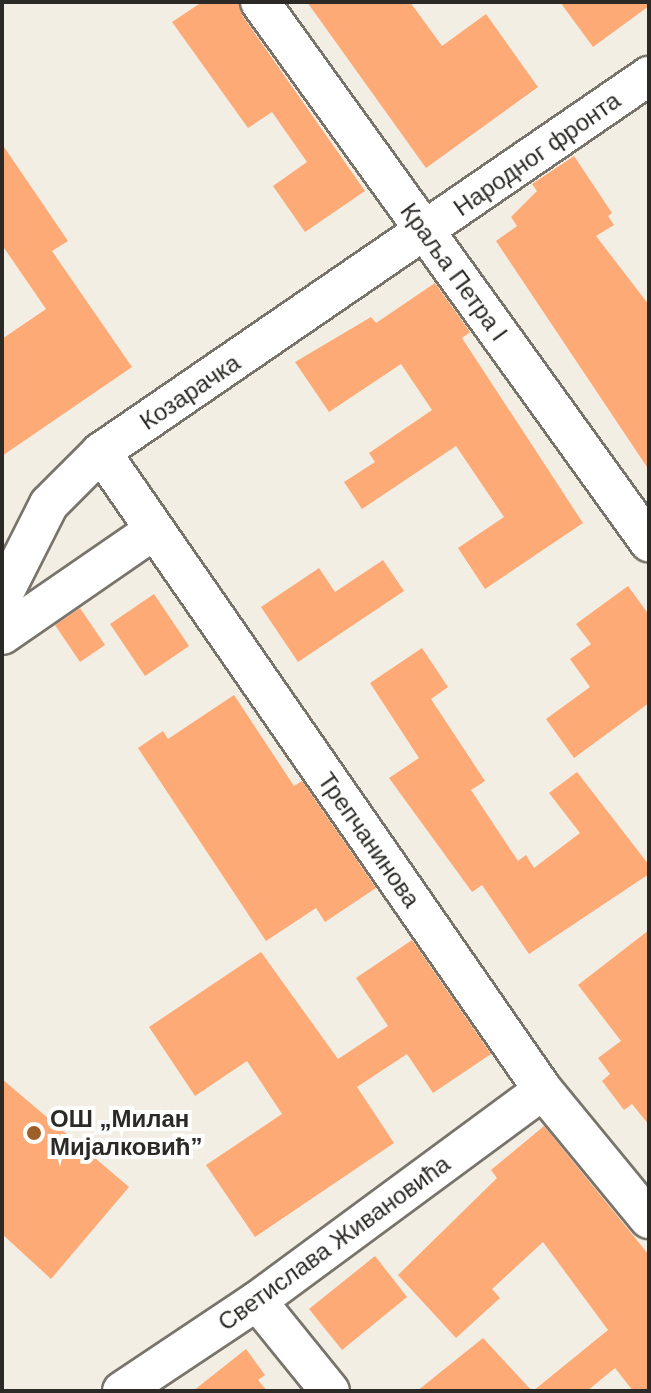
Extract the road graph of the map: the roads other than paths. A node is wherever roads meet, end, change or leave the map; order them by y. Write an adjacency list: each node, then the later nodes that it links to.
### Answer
1 (260, 2): 3 (street, Краља Петра I)
2 (649, 76): 3 (street, Народног фронта)
3 (426, 233): 4 (street, Козарачка); 6 (street, Краља Петра I)
4 (101, 452): 5 (street, Трепчанинова); 7 (street, Козарачка)
5 (153, 531): 8 (street); 9 (street, Трепчанинова)
6 (649, 542)
7 (2, 597)
8 (2, 635)
9 (543, 1090): 10 (street, Трепчанинова); 11 (street, Светислава Живановића)
10 (649, 1219)
11 (257, 1301): 12 (street, Светислава Живановића); 13 (street)
12 (122, 1391)
13 (330, 1391)

